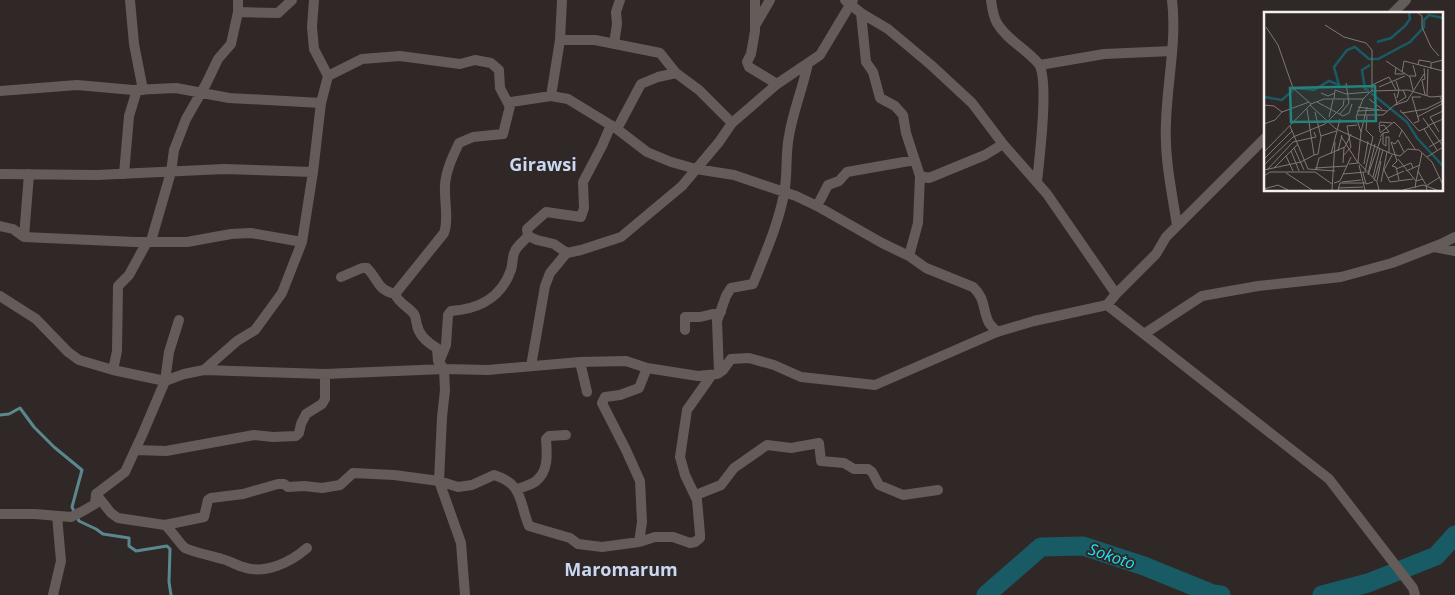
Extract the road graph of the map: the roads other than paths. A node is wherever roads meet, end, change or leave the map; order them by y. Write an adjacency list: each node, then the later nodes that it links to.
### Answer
1 (130, 0): 25 (street)
2 (238, 0): 13 (street)
3 (292, 0): 13 (street)
4 (314, 0): 23 (street)
5 (562, 0): 17 (street)
6 (620, 0): 18 (street)
7 (755, 0): 16 (street)
8 (770, 0): 16 (street)
9 (991, 0): 21 (street)
10 (1172, 0): 19 (street)
11 (1406, 0): 14 (street)
12 (850, 1): 15 (street); 20 (street)
13 (238, 12): 27 (street)
14 (1394, 12)
15 (861, 13): 34 (street); 35 (street)
16 (755, 25): 24 (street)
17 (560, 40): 18 (street); 28 (street)
18 (614, 44): 22 (street)
19 (1172, 51): 21 (street); 47 (street)
20 (808, 63): 24 (street); 44 (street)
21 (1040, 65): 43 (street)
22 (676, 73): 31 (street); 32 (street)
23 (328, 76): 29 (street); 30 (street)
24 (777, 84): 31 (street)
25 (140, 90): 26 (street); 27 (street); 41 (street)
26 (0, 92)
27 (201, 93): 29 (street); 37 (street)
28 (551, 96): 30 (street); 32 (street)
29 (321, 102): 38 (street)
30 (510, 105): 58 (street)
31 (732, 123): 36 (street)
32 (614, 127): 36 (street); 48 (street)
33 (1264, 139): 47 (street)
34 (1003, 144): 42 (street); 43 (street)
35 (916, 160): 42 (street); 45 (street)
36 (696, 169): 44 (street); 55 (street)
37 (171, 172): 38 (street); 41 (street); 51 (street)
38 (314, 172): 52 (street)
39 (0, 174): 40 (street)
40 (29, 174): 41 (street); 49 (street)
41 (124, 174)
42 (920, 176): 56 (street)
43 (1037, 182): 59 (street)
44 (784, 193): 45 (street); 62 (street)
45 (817, 206): 56 (street)
46 (0, 226): 49 (street)
47 (1177, 226): 59 (street)
48 (528, 236): 55 (street); 68 (street)
49 (24, 237): 51 (street)
50 (1455, 237): 53 (street)
51 (149, 242): 52 (street); 71 (street)
52 (302, 242): 72 (street)
53 (1434, 247): 54 (street); 66 (street)
54 (1455, 251)
55 (567, 253): 69 (street)
56 (909, 256): 65 (street)
57 (341, 277): 58 (street)
58 (395, 294): 68 (street)
59 (1116, 294): 61 (street)
60 (0, 296): 71 (street)
61 (1107, 306): 65 (street); 66 (street)
62 (721, 312): 64 (street); 74 (street)
63 (179, 320): 75 (street)
64 (685, 330)
65 (997, 332): 74 (street)
66 (1144, 334): 91 (street)
67 (580, 362): 69 (street); 70 (street); 76 (street)
68 (441, 365): 69 (street); 73 (street); 79 (street)
69 (531, 366)
70 (647, 368): 74 (street); 87 (street)
71 (113, 370): 75 (street)
72 (204, 370): 73 (street); 75 (street)
73 (325, 374): 78 (street)
74 (715, 375): 83 (street)
75 (165, 381): 78 (street)
76 (586, 392)
77 (566, 435): 80 (street)
78 (135, 450): 82 (street)
79 (440, 481): 80 (street); 86 (street); 90 (street)
80 (517, 489): 87 (street)
81 (938, 490): 83 (street)
82 (96, 494): 85 (street); 86 (street)
83 (696, 495): 87 (street)
84 (0, 514): 85 (street)
85 (57, 516): 89 (street)
86 (165, 525): 88 (street)
87 (639, 542)
88 (307, 548)
89 (54, 595)
90 (465, 595)
91 (1415, 595)

